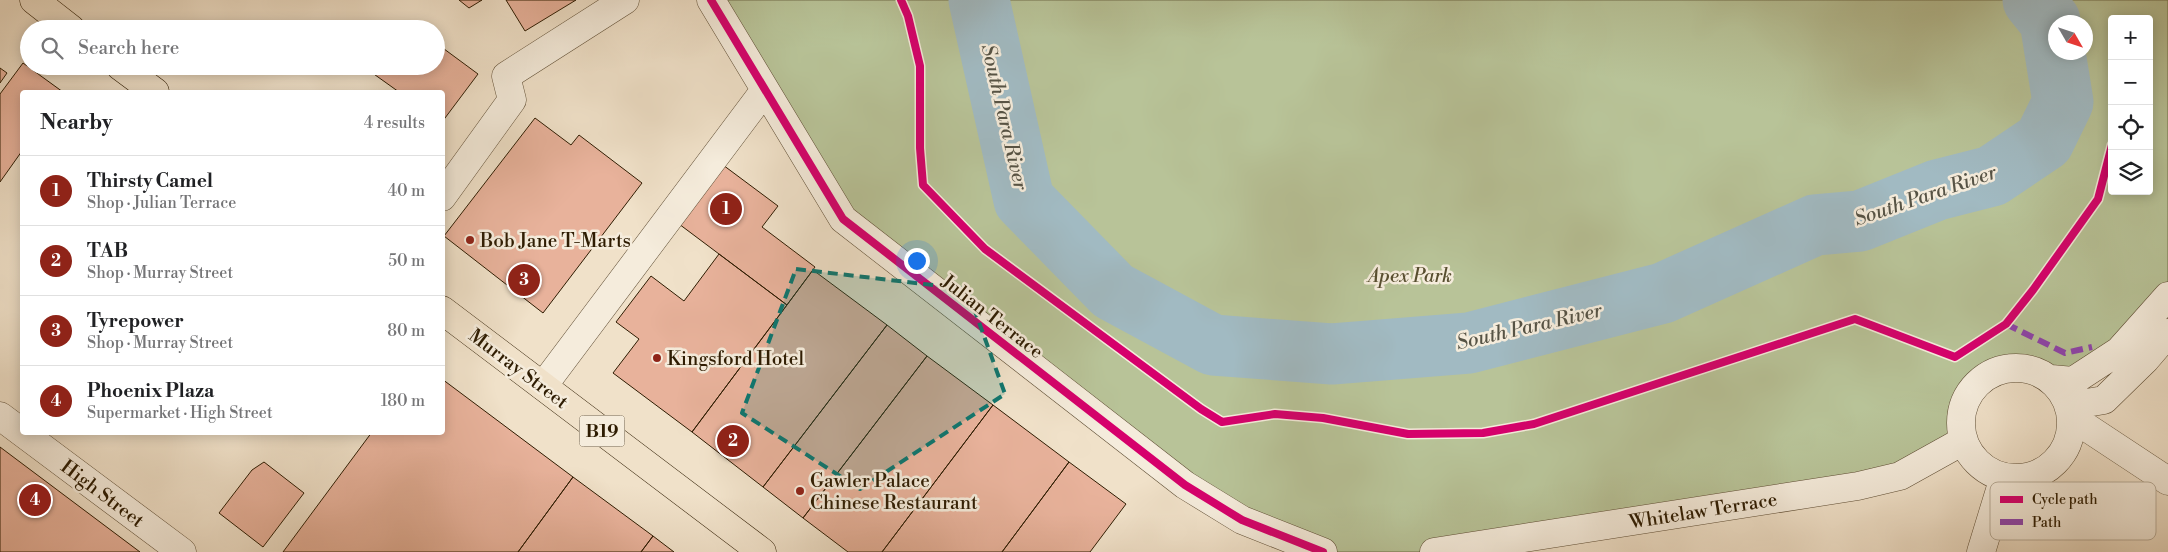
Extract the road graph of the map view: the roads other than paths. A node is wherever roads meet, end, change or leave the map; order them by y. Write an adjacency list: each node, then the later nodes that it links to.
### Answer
1 (34, 0): 4 (main road)
2 (625, 0): 8 (street)
3 (711, 0): 7 (street, Julian Terrace)
4 (60, 20)
5 (132, 75): 6 (main road)
6 (152, 90)
7 (765, 90): 13 (street); 25 (street, Julian Terrace)
8 (445, 193)
9 (2168, 296): 12 (street)
10 (445, 312): 13 (main road, Murray Street / B19)
11 (2168, 333): 14 (street)
12 (2051, 379): 14 (street); 18 (street)
13 (543, 386): 24 (main road, Murray Street / B19)
14 (2070, 412): 19 (street); 20 (street)
15 (0, 416): 16 (street, High Street)
16 (20, 431)
17 (25, 435): 23 (street, High Street)
18 (1963, 441): 19 (street); 26 (street, Whitelaw Terrace)
19 (2004, 477): 21 (street)
20 (2168, 480)
21 (2002, 482)
22 (1990, 523): 27 (street)
23 (182, 552)
24 (762, 552)
25 (1319, 552)
26 (1434, 552)
27 (1981, 552)

